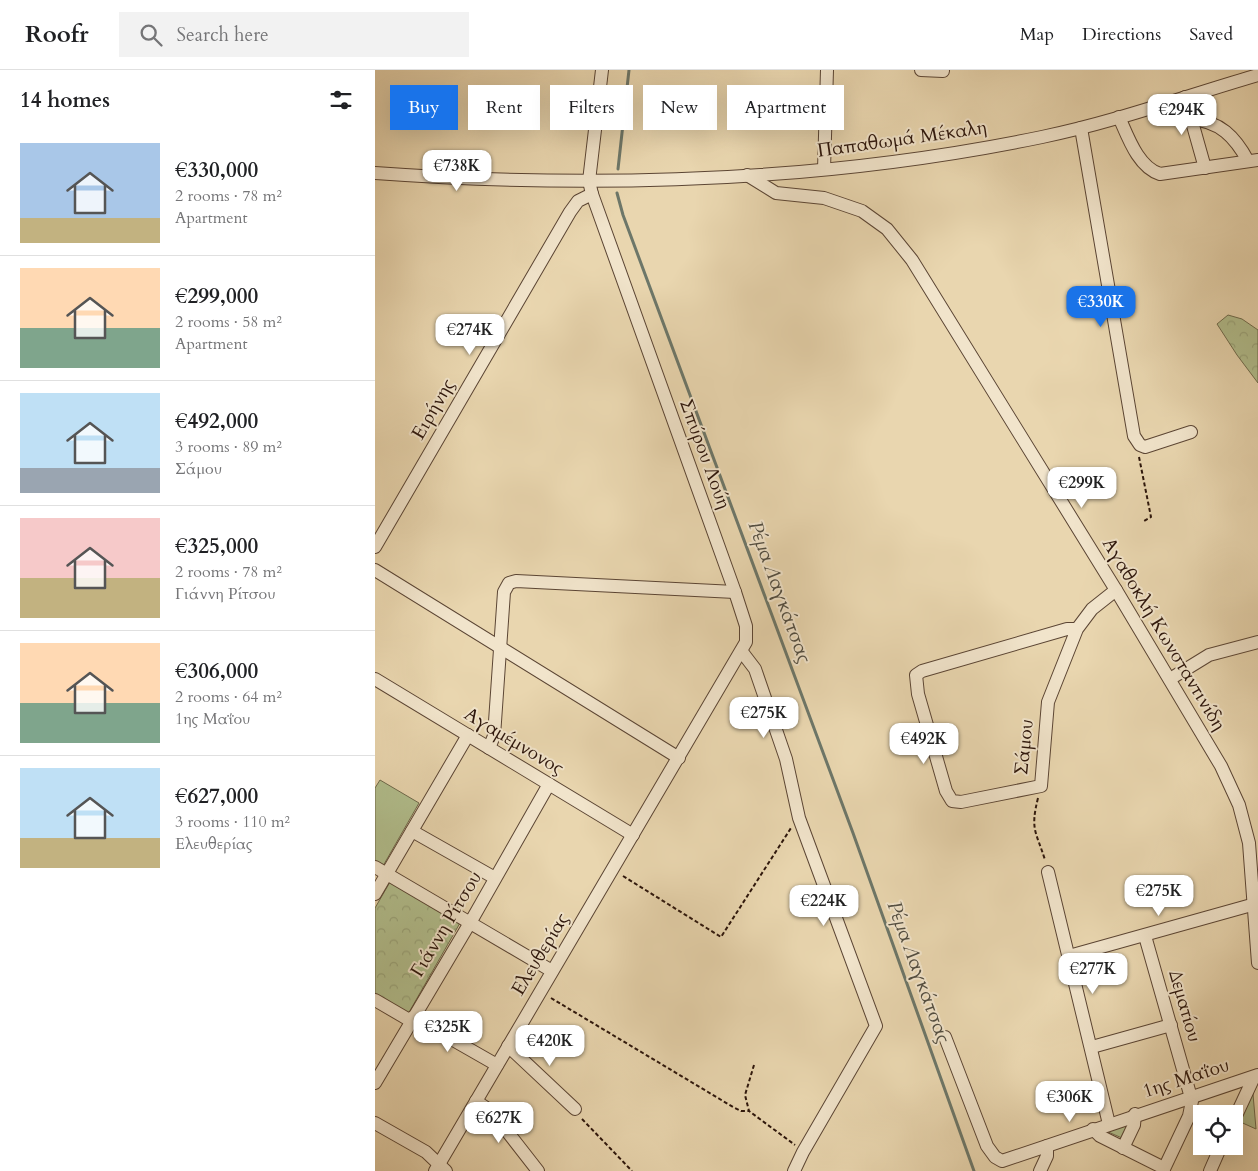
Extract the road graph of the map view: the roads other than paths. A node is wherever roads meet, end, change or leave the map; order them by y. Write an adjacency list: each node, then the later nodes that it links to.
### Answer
1 (602, 70): 15 (street, Σπύρου Λούη)
2 (827, 70): 12 (street)
3 (921, 70): 4 (street)
4 (943, 71)
5 (1258, 75): 6 (street, Παπαθωμά Μέκαλη)
6 (1185, 97): 7 (street, Παπαθωμά Μέκαλη); 8 (street)
7 (1119, 117): 9 (street, Παπαθωμά Μέκαλη); 11 (street)
8 (1191, 119): 10 (street); 11 (street)
9 (1081, 128): 12 (street, Παπαθωμά Μέκαλη); 17 (street)
10 (1253, 161): 11 (street)
11 (1205, 168)
12 (824, 169): 14 (street, Παπαθωμά Μέκαλη)
13 (375, 173): 15 (street, Παπαθωμά Μέκαλη)
14 (747, 174): 15 (street, Παπαθωμά Μέκαλη); 20 (street, Αγαθοκλή Κωνσταντινίδη)
15 (589, 181): 16 (street, Σπύρου Λούη)
16 (592, 194): 18 (street, Ειρήνης); 21 (street, Σπύρου Λούη)
17 (1191, 432)
18 (375, 547)
19 (375, 570): 24 (street)
20 (1116, 590): 22 (street, Σάμου); 27 (street, Αγαθοκλή Κωνσταντινίδη)
21 (735, 592): 24 (street); 25 (street, Σπύρου Λούη)
22 (1077, 629): 22 (street, Σάμου)
23 (1258, 642): 27 (street)
24 (501, 648): 29 (street); 30 (street)
25 (742, 652): 30 (street, Σπύρου Λούη); 69 (street)
26 (375, 679): 28 (street, Αγαμέμνονoς)
27 (1170, 679): 34 (street, Αγαθοκλή Κωνσταντινίδη)
28 (468, 735): 29 (street, Αγαμέμνονoς); 32 (street)
29 (489, 748): 31 (street, Αγαμέμνονoς)
30 (679, 758): 33 (street, Σπύρου Λούη)
31 (549, 784): 33 (street, Αγαμέμνονoς); 38 (street, Γιάννη Ρίτσου)
32 (412, 831): 37 (street); 38 (street)
33 (633, 835): 45 (street, Ελευθερίας)
34 (1255, 857): 40 (street, Αγαθοκλή Κωνσταντινίδη)
35 (375, 867): 37 (street)
36 (1048, 872): 43 (street)
37 (387, 874): 39 (street); 41 (street)
38 (495, 878): 41 (street, Γιάννη Ρίτσου)
39 (375, 894)
40 (1255, 904): 42 (street); 44 (street, Αγαθοκλή Κωνσταντινίδη)
41 (469, 922): 45 (street); 47 (street, Γιάννη Ρίτσου)
42 (1145, 936): 43 (street); 48 (street, Δεματίου)
43 (1069, 956): 51 (street)
44 (1258, 963)
45 (552, 971): 50 (street, Ελευθερίας)
46 (375, 1000): 47 (street)
47 (412, 1019): 52 (street); 54 (street, Γιάννη Ρίτσου)
48 (1171, 1025): 51 (street); 55 (street, Δεματίου)
49 (945, 1037): 63 (street, 1ης Μαΐου)
50 (508, 1046): 52 (street, Ελευθερίας); 58 (street)
51 (1092, 1047): 61 (street)
52 (497, 1065): 56 (street, Ελευθερίας)
53 (1256, 1076): 55 (street, 1ης Μαΐου); 57 (street)
54 (375, 1082)
55 (1191, 1096): 59 (street, 1ης Μαΐου); 67 (street, Δεματίου)
56 (475, 1101): 66 (street, Ελευθερίας); 68 (street)
57 (1242, 1105)
58 (575, 1109)
59 (1135, 1114): 61 (street, 1ης Μαΐου); 64 (street)
60 (375, 1122): 66 (street)
61 (1109, 1124): 62 (street, 1ης Μαΐου)
62 (1093, 1129): 63 (street, 1ης Μαΐου); 64 (street)
63 (1047, 1146): 70 (street)
64 (1123, 1148): 67 (street)
65 (1217, 1155): 71 (street)
66 (440, 1168)
67 (1164, 1170)
68 (538, 1171)
69 (794, 1171)
70 (1040, 1171)
71 (1210, 1171)

